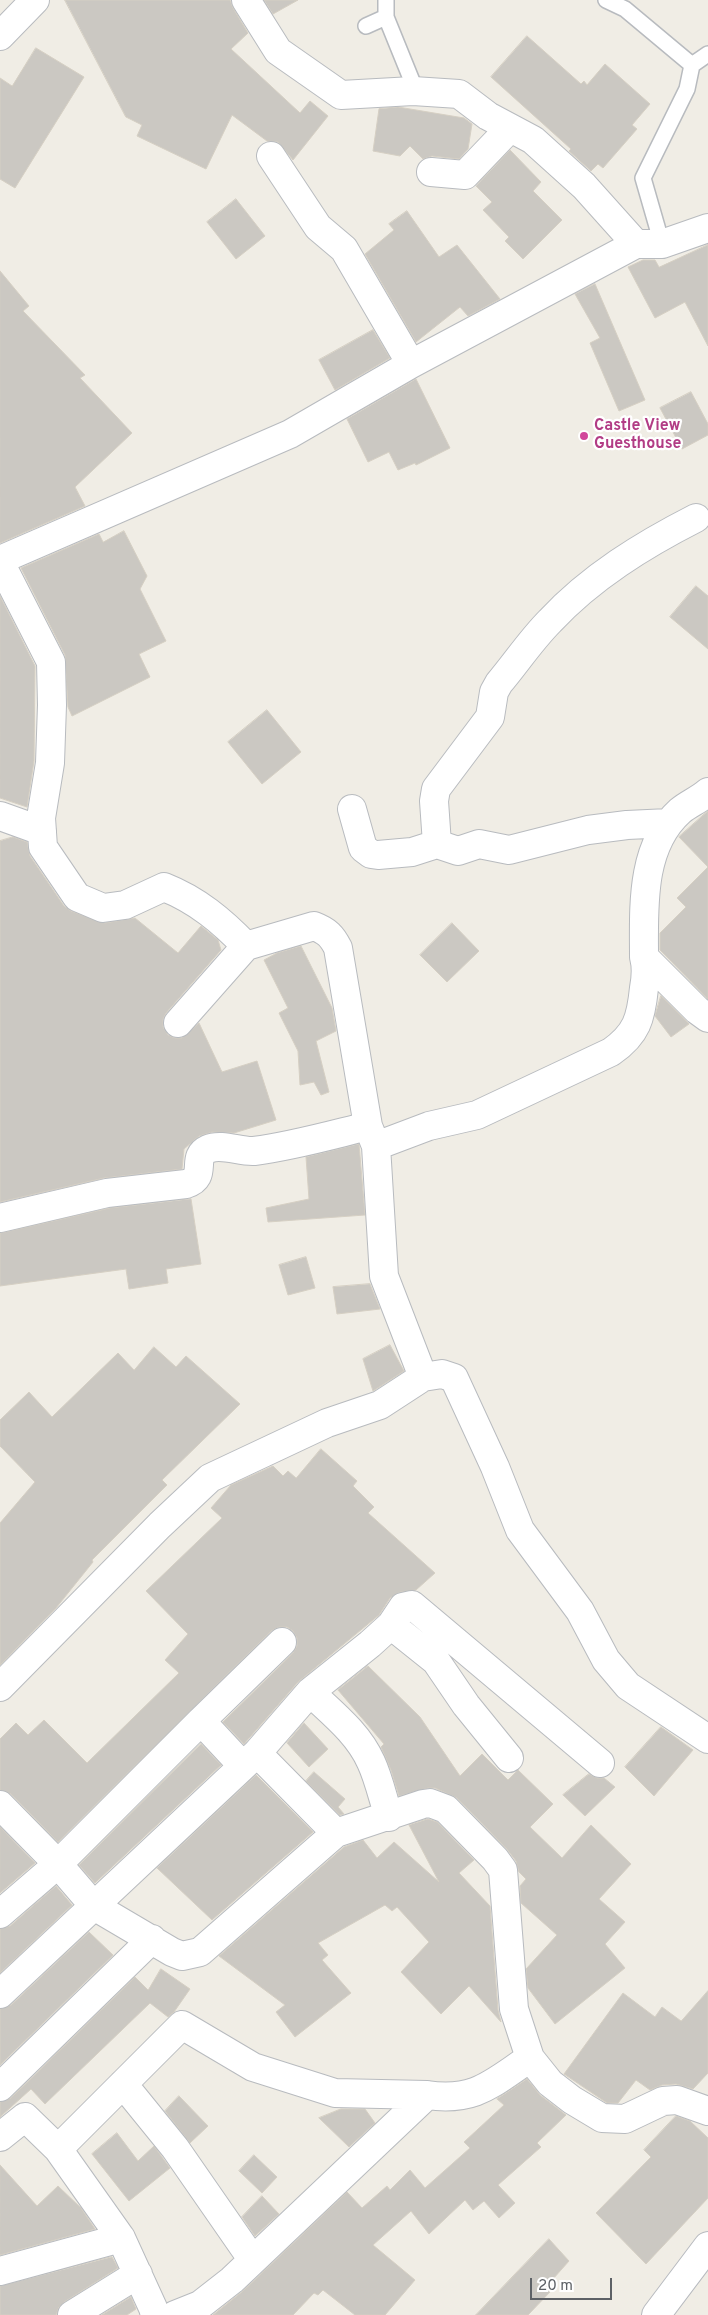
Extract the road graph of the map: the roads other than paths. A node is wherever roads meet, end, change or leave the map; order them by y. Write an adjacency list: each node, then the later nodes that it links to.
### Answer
1 (35, 0): 7 (street)
2 (246, 0): 10 (street)
3 (386, 0): 5 (lane)
4 (606, 0): 9 (lane)
5 (386, 17): 6 (lane); 10 (lane)
6 (366, 26)
7 (0, 36)
8 (708, 54): 9 (lane)
9 (692, 65): 15 (lane)
10 (416, 91): 11 (street)
11 (510, 128): 13 (street); 15 (street)
12 (271, 156): 16 (street)
13 (431, 172)
14 (708, 228): 15 (street)
15 (649, 244): 16 (street)
16 (411, 364): 18 (street)
17 (696, 518): 24 (street)
18 (0, 561): 23 (street)
19 (708, 792): 22 (street)
20 (352, 809): 24 (street)
21 (0, 816): 23 (street)
22 (669, 823): 24 (street); 26 (street)
23 (42, 831): 25 (street)
24 (437, 844)
25 (246, 946): 28 (street); 29 (street)
26 (644, 957): 27 (street); 29 (street)
27 (708, 1018)
28 (178, 1023)
29 (372, 1136): 30 (street); 31 (street)
30 (0, 1218)
31 (423, 1377): 34 (street); 37 (street)
32 (391, 1625): 35 (street); 38 (street); 40 (street)
33 (282, 1642): 36 (street)
34 (0, 1687)
35 (310, 1692): 39 (street); 42 (street)
36 (201, 1721): 39 (street); 44 (street)
37 (708, 1739)
38 (509, 1758)
39 (249, 1759): 43 (street); 45 (street)
40 (600, 1763)
41 (0, 1805): 44 (street)
42 (389, 1817): 43 (street); 49 (street)
43 (336, 1832): 47 (street)
44 (58, 1864): 45 (street); 46 (street)
45 (94, 1906): 47 (street); 48 (street)
46 (0, 1914)
47 (152, 1939): 51 (street)
48 (0, 1994)
49 (530, 2058): 53 (street); 54 (street)
50 (123, 2084): 53 (street); 57 (street); 60 (street)
51 (0, 2087)
52 (0, 2094): 55 (street)
53 (427, 2095): 60 (street)
54 (708, 2111)
55 (25, 2117): 56 (street); 57 (street)
56 (0, 2137)
57 (58, 2149): 58 (street)
58 (121, 2238): 61 (street); 62 (street)
59 (708, 2246): 65 (street)
60 (252, 2259): 63 (street)
61 (0, 2271)
62 (138, 2274): 63 (street); 64 (street)
63 (164, 2313)
64 (72, 2315)
65 (656, 2315)

